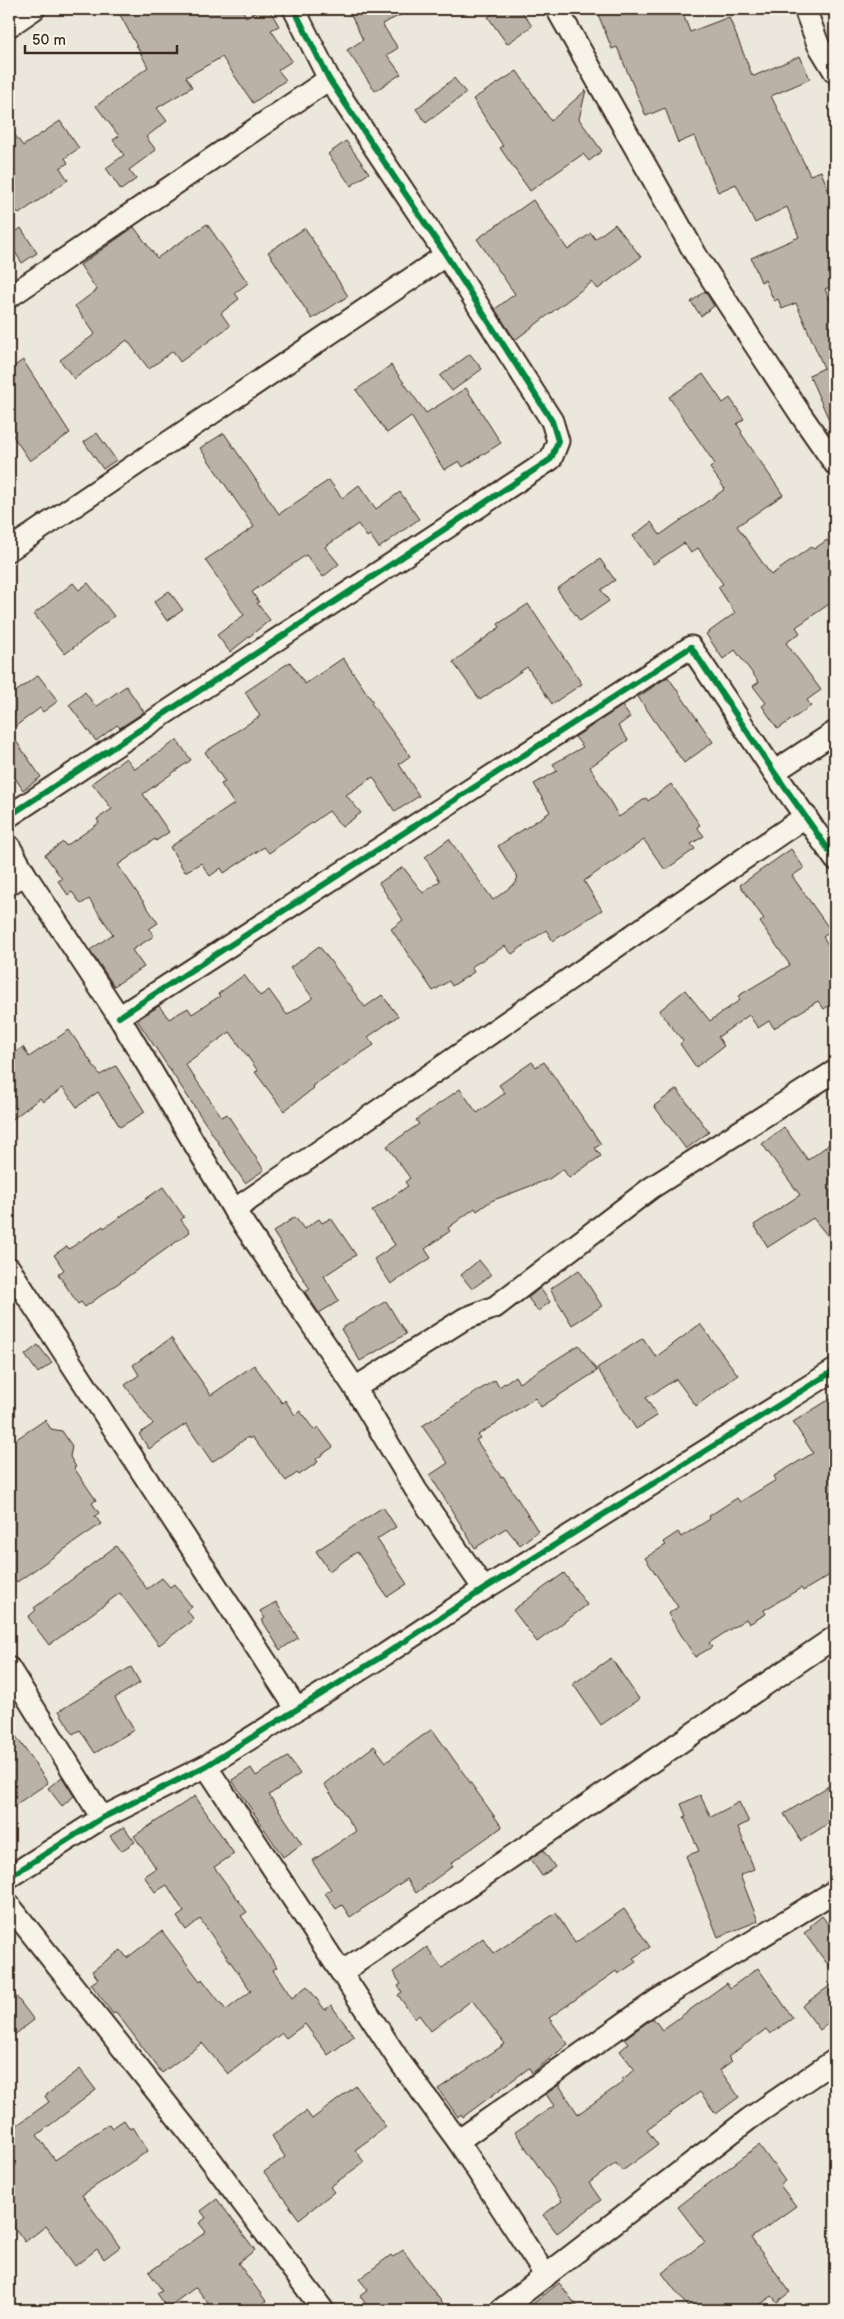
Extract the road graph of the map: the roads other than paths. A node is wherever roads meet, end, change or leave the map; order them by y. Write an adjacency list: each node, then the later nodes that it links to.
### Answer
1 (34, 9): 5 (street)
2 (294, 9): 7 (street)
3 (556, 9): 10 (street)
4 (805, 9): 6 (street)
5 (9, 26)
6 (835, 72)
7 (329, 80): 8 (street); 9 (street)
8 (446, 255): 11 (street); 14 (street)
9 (9, 297)
10 (835, 464)
11 (9, 550)
12 (835, 732): 13 (street)
13 (774, 772): 15 (street); 19 (street)
14 (9, 816)
15 (806, 816): 17 (street); 21 (street)
16 (9, 846): 18 (street)
17 (835, 859)
18 (17, 879): 19 (street)
19 (119, 1017): 21 (street)
20 (835, 1071): 24 (street)
21 (234, 1210): 24 (street)
22 (9, 1268): 28 (street)
23 (835, 1370): 25 (street)
24 (355, 1388): 25 (street)
25 (484, 1589): 28 (street)
26 (835, 1637): 34 (street)
27 (9, 1668): 30 (street)
28 (296, 1708): 29 (street)
29 (206, 1766): 30 (street); 34 (street)
30 (102, 1818): 31 (street)
31 (9, 1877)
32 (835, 1891): 36 (street)
33 (9, 1905): 39 (street)
34 (342, 1972): 36 (street)
35 (835, 2060): 37 (street)
36 (458, 2141): 37 (street)
37 (546, 2276): 38 (street)
38 (511, 2308)
39 (323, 2310)

